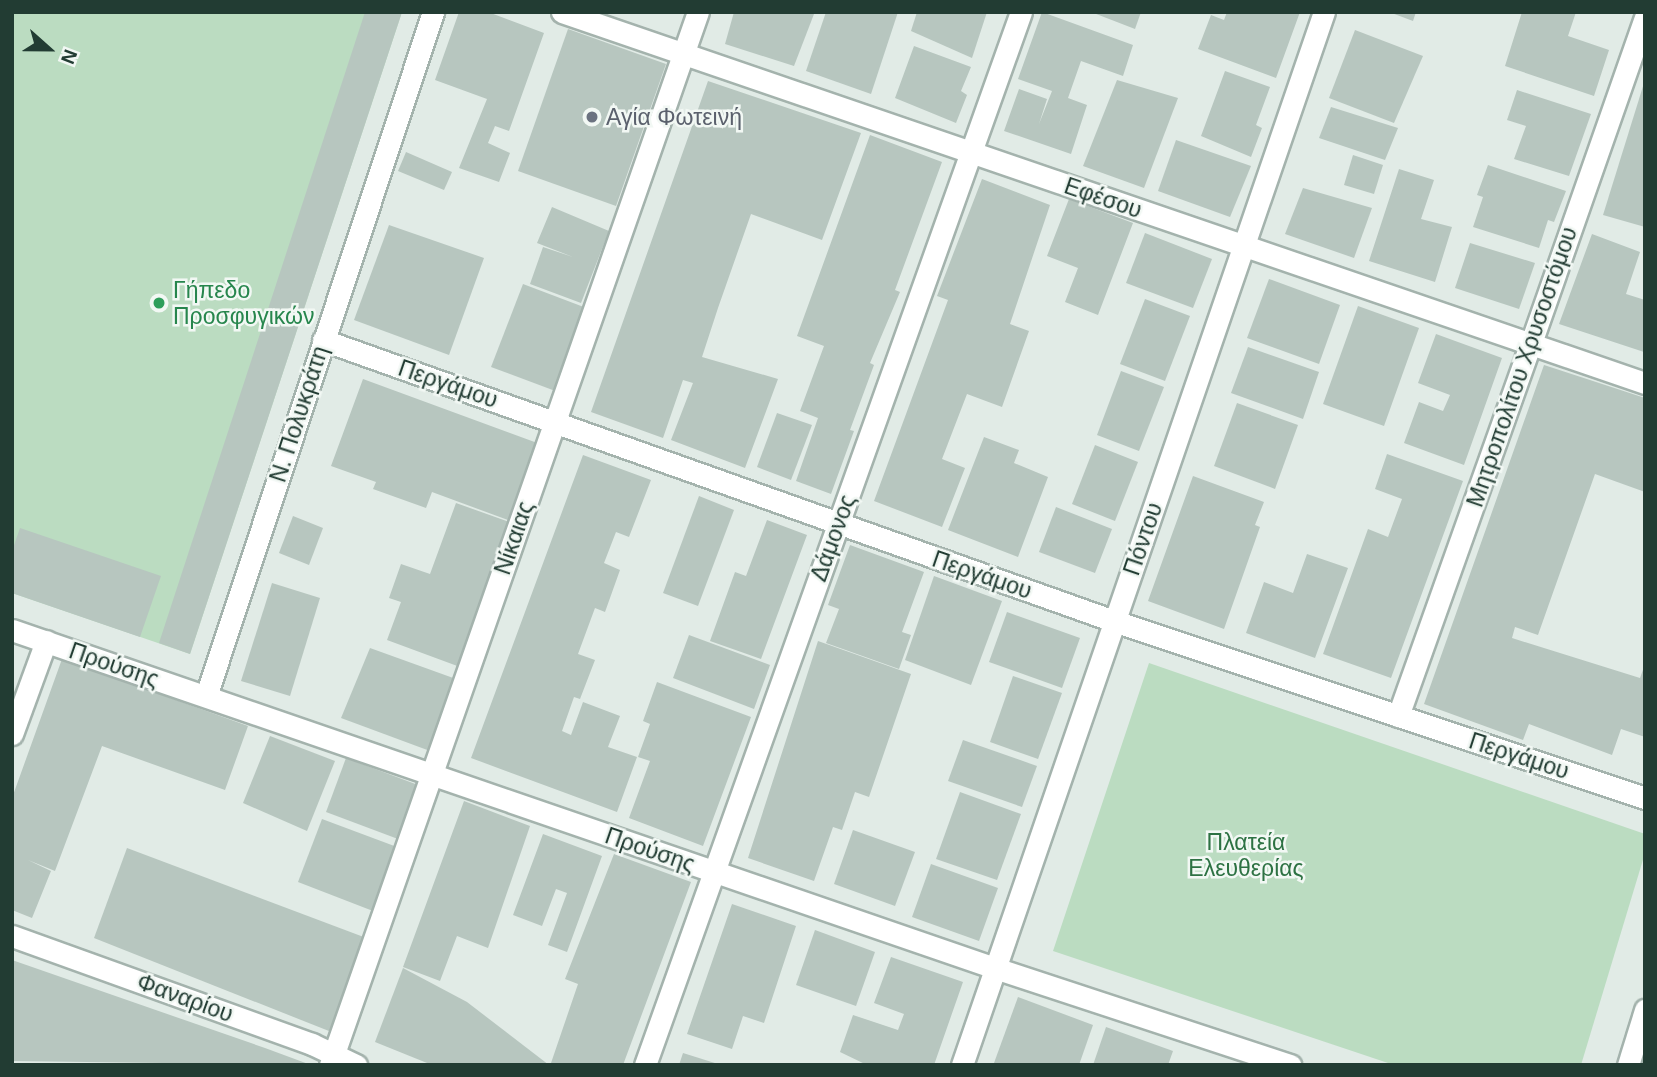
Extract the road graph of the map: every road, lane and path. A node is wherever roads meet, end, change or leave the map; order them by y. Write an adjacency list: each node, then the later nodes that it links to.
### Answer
1 (433, 12): 10 (street, Ν. Πολυκράτη)
2 (562, 12): 7 (street, Εφέσου)
3 (698, 12): 7 (street, Νίκαιας)
4 (1021, 12): 8 (street, Δάμονος)
5 (1324, 12): 9 (street, Πόντου)
6 (1645, 19): 11 (street, Μητροπολίτου Χρυσοστόμου)
7 (685, 51): 8 (street, Εφέσου); 13 (street, Νίκαιας)
8 (971, 153): 9 (street, Εφέσου); 14 (street, Δάμονος)
9 (1244, 246): 11 (street, Εφέσου); 15 (street, Πόντου)
10 (323, 340): 13 (street, Περγάμου); 18 (street, Ν. Πολυκράτη)
11 (1531, 343): 12 (street, Εφέσου); 19 (street, Μητροπολίτου Χρυσοστόμου)
12 (1645, 383)
13 (555, 421): 14 (street, Περγάμου); 21 (street, Νίκαιας)
14 (838, 524): 15 (street, Περγάμου); 23 (street, Δάμονος)
15 (1114, 621): 19 (street, Περγάμου); 25 (street, Πόντου)
16 (12, 630): 17 (street, Προύσης)
17 (46, 641): 18 (street, Προύσης); 20 (street)
18 (206, 696): 21 (street, Προύσης)
19 (1398, 716): 22 (street, Περγάμου)
20 (12, 734)
21 (431, 774): 23 (street, Προύσης); 27 (street, Νίκαιας)
22 (1645, 798)
23 (714, 872): 25 (street, Προύσης); 30 (street, Δάμονος)
24 (12, 936): 27 (street, Φαναρίου)
25 (995, 968): 28 (street, Προύσης); 31 (street, Πόντου)
26 (1645, 1010): 32 (street)
27 (332, 1059): 29 (street, Φαναρίου)
28 (1280, 1063)
29 (356, 1065)
30 (645, 1065)
31 (962, 1065)
32 (1629, 1065)

